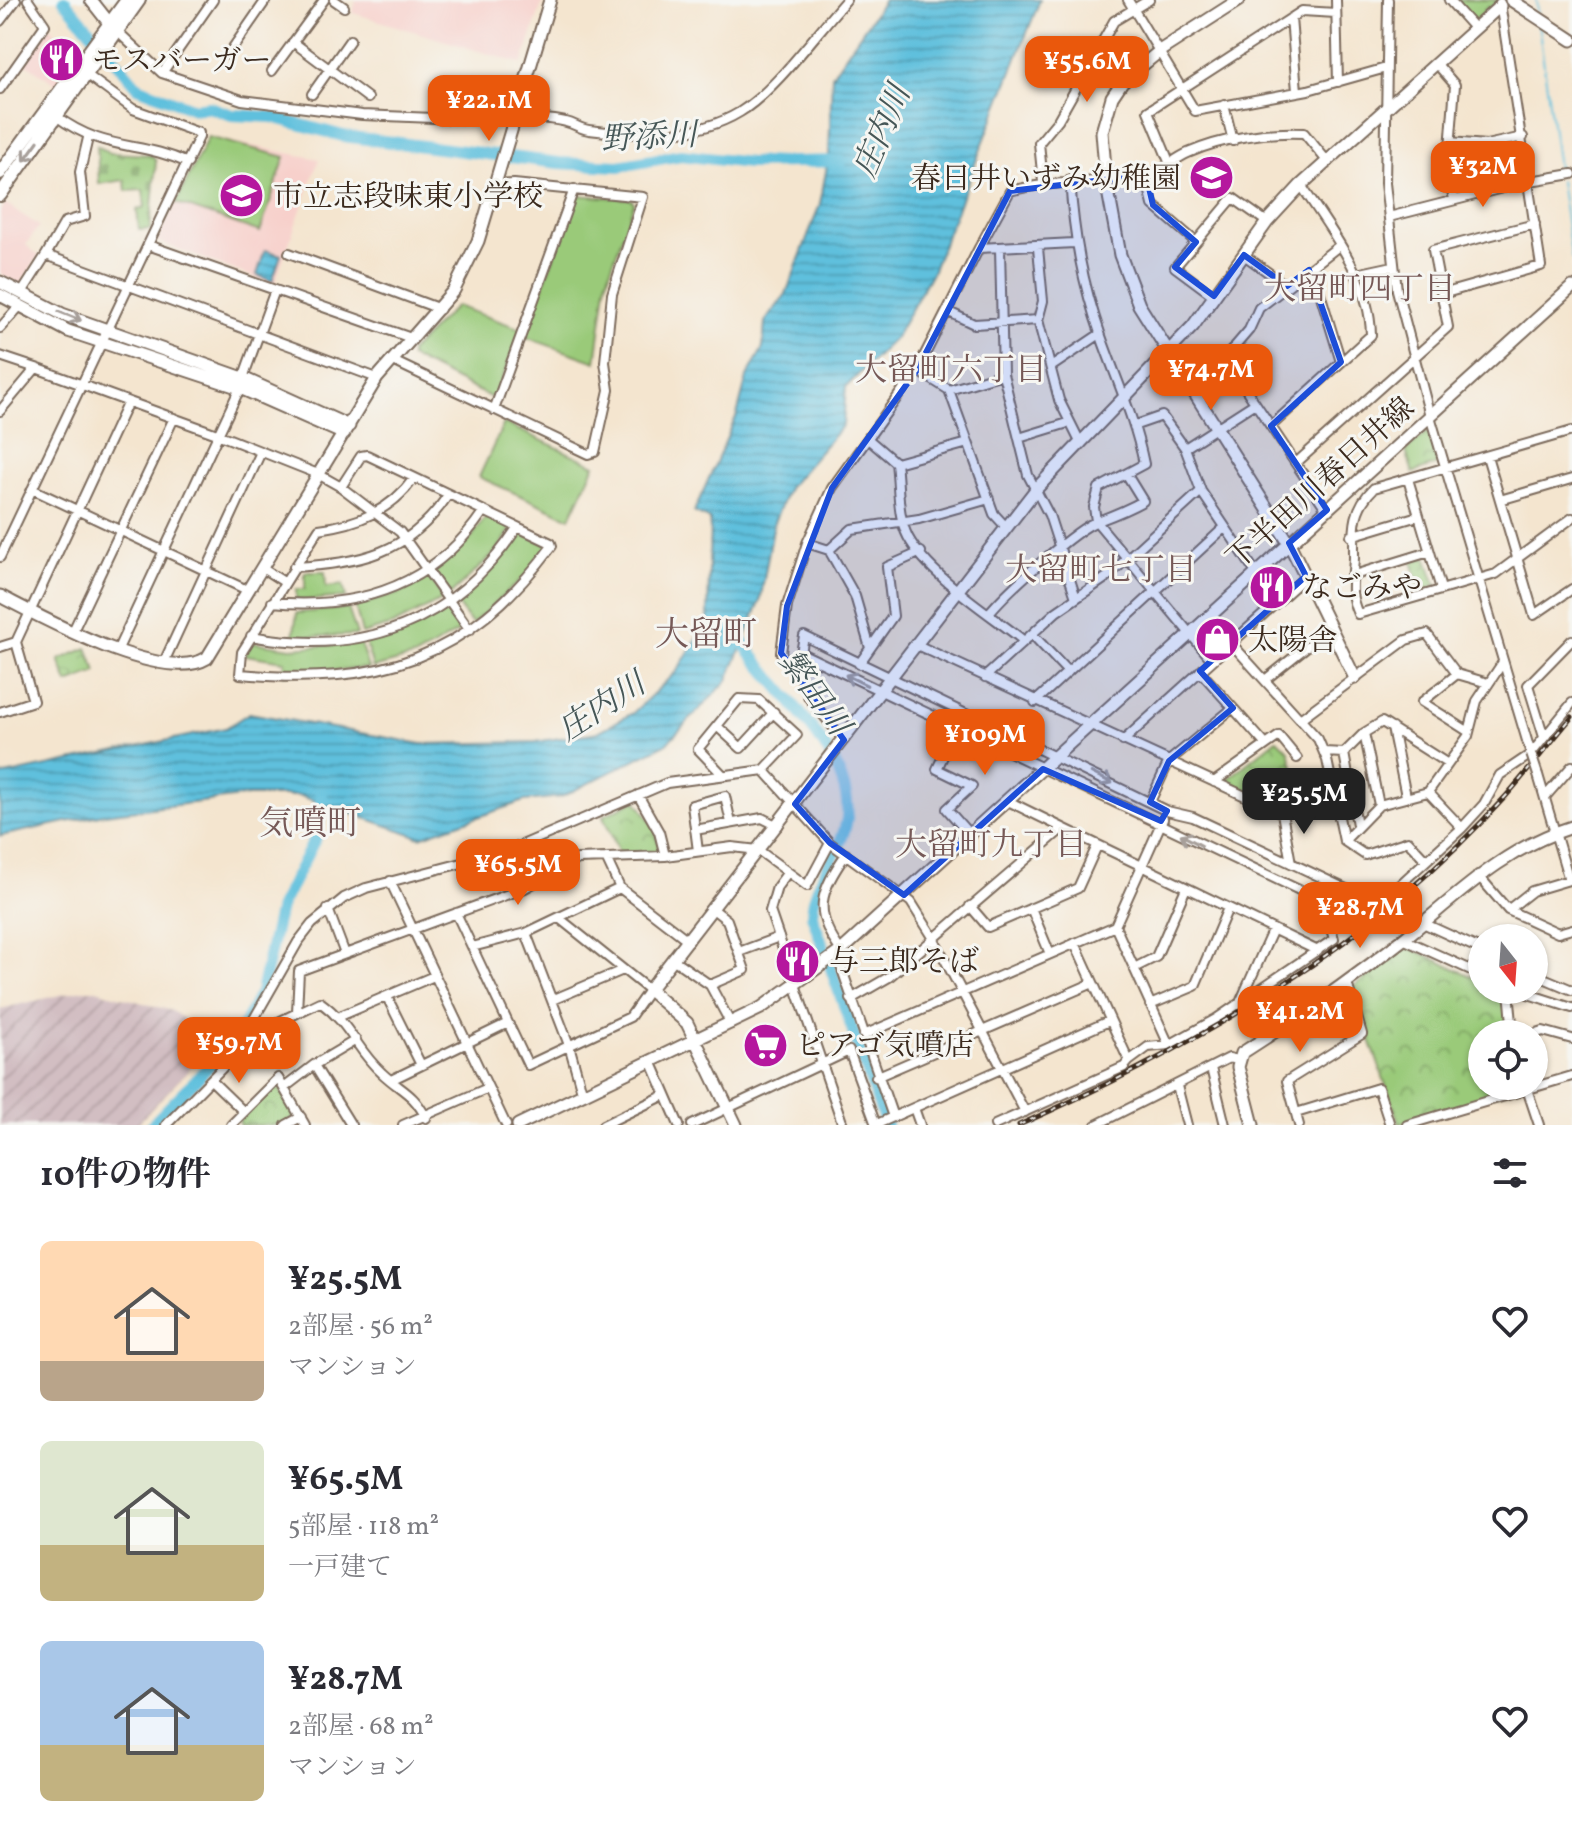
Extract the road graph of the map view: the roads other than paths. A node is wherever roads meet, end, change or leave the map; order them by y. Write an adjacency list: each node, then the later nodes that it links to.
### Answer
1 (16, 0): 23 (street)
2 (28, 0): 38 (street)
3 (91, 0): 25 (street)
4 (127, 0): 25 (main road)
5 (139, 0): 25 (main road)
6 (213, 0): 36 (street)
7 (266, 0): 30 (street)
8 (324, 0): 28 (street)
9 (334, 0): 19 (street)
10 (550, 0): 46 (street)
11 (846, 0): 46 (street)
12 (1128, 0): 20 (street)
13 (1149, 0): 20 (street)
14 (1239, 0): 29 (street)
15 (1336, 0): 21 (street)
16 (1388, 0): 33 (street)
17 (1449, 0): 24 (street)
18 (1508, 4): 24 (street); 26 (street); 47 (street)
19 (344, 7)
20 (1133, 10): 29 (street); 60 (street)
21 (1336, 13): 22 (street); 37 (street)
22 (1291, 18): 39 (street); 40 (street)
23 (0, 21)
24 (1474, 28): 31 (street)
25 (111, 32): 32 (main road); 36 (street)
26 (1570, 38)
27 (350, 40): 34 (street)
28 (293, 42): 34 (street); 35 (street)
29 (1161, 50): 39 (street); 58 (street)
30 (228, 55)
31 (1436, 63): 44 (street); 50 (street)
32 (89, 66): 45 (main road); 52 (street); 54 (main road)
33 (1386, 68): 37 (street); 44 (street)
34 (330, 70): 41 (street); 42 (street)
35 (272, 71)
36 (162, 73): 46 (street)
37 (1338, 82): 40 (street)
38 (0, 89)
39 (1184, 89): 43 (street); 53 (street)
40 (1297, 91): 43 (street)
41 (312, 94)
42 (368, 98)
43 (1224, 105): 49 (street)
44 (1385, 111): 51 (street); 66 (street)
45 (56, 116): 48 (street); 64 (main road, one-way to 64)
46 (513, 122): 61 (street)
47 (1523, 137): 50 (street); 59 (street)
48 (88, 138): 52 (street); 77 (street)
49 (1233, 141): 51 (street); 53 (street)
50 (1450, 142): 65 (street)
51 (1327, 161): 62 (street)
52 (188, 163): 71 (street)
53 (1170, 164): 56 (street)
54 (1, 168)
55 (1572, 174): 59 (street)
56 (1146, 175): 58 (street); 69 (street)
57 (1070, 180): 58 (street); 60 (street); 70 (street)
58 (1106, 180): 102 (street)
59 (1530, 181): 65 (street); 68 (street)
60 (1043, 182): 73 (street)
61 (494, 185): 63 (street); 92 (street)
62 (1301, 185): 67 (street); 72 (street)
63 (574, 189): 118 (street); 118 (street)
64 (0, 195)
65 (1454, 199): 66 (street)
66 (1389, 217): 79 (street)
67 (1267, 222): 69 (street); 78 (street)
68 (1535, 224): 88 (street); 88 (street)
69 (1196, 242): 90 (street)
70 (1074, 243): 74 (street); 98 (street)
71 (148, 245): 85 (street); 86 (street)
72 (1340, 245): 80 (street); 81 (street)
73 (979, 248): 75 (street); 93 (street)
74 (1038, 248): 75 (street); 94 (street)
75 (1000, 249): 95 (street)
76 (289, 253): 92 (street)
77 (46, 255): 85 (street); 87 (street)
78 (1244, 255): 83 (street); 90 (street)
79 (1393, 266): 81 (street); 104 (street)
80 (1309, 270): 83 (street); 106 (street)
81 (1356, 274): 106 (street)
82 (0, 282): 87 (street)
83 (1287, 286): 117 (street)
84 (1572, 287): 120 (street, 下半田川春日井線)
85 (129, 288): 97 (street); 99 (street)
86 (275, 290): 99 (street); 100 (street)
87 (21, 294): 97 (street, one-way to 97)
88 (1442, 294): 104 (street)
89 (0, 295): 91 (street)
90 (1214, 296): 102 (street)
91 (19, 307): 96 (street); 101 (street)
92 (440, 309): 100 (street)
93 (949, 312): 95 (street); 109 (street)
94 (1038, 320): 95 (street); 107 (street)
95 (999, 322): 110 (street)
96 (0, 328)
97 (108, 331): 101 (street); 112 (street)
98 (1100, 334): 107 (street); 115 (street)
99 (260, 335): 111 (street); 112 (street)
100 (411, 338): 105 (street)
101 (103, 343): 112 (street); 113 (street)
102 (1168, 352): 115 (street); 125 (street)
103 (0, 356): 108 (street)
104 (1415, 357): 120 (street); 137 (street)
105 (391, 360): 111 (street); 118 (street)
106 (1341, 362): 124 (street)
107 (1051, 367): 122 (street)
108 (36, 368): 113 (street); 119 (street)
109 (917, 370): 114 (street); 130 (street)
110 (1003, 374): 114 (street); 129 (street)
111 (377, 378): 126 (street)
112 (242, 383): 126 (street); 128 (street)
113 (82, 384): 116 (street); 146 (street)
114 (949, 390): 131 (street)
115 (1125, 399): 123 (street); 132 (street)
116 (128, 402): 121 (street); 151 (street)
117 (1255, 403): 124 (street); 125 (street)
118 (494, 410)
119 (0, 411)
120 (1430, 416): 138 (street); 152 (street, 下半田川春日井線)
121 (174, 418): 128 (street); 162 (street)
122 (1068, 423): 129 (street); 132 (street)
123 (1136, 425): 133 (street); 140 (street)
124 (1271, 426): 137 (street)
125 (1216, 428): 133 (street); 167 (street)
126 (347, 430): 139 (street)
127 (1572, 431): 135 (street)
128 (217, 434): 134 (street); 170 (street)
129 (1019, 438): 145 (street)
130 (868, 439): 136 (street); 166 (street)
131 (968, 443): 136 (street); 149 (street)
132 (1081, 444): 145 (street)
133 (1185, 448): 147 (street)
134 (261, 452): 139 (street); 179 (street)
135 (1487, 456): 138 (street); 150 (street)
136 (896, 463): 158 (street)
137 (1296, 463): 152 (street)
138 (1446, 468): 142 (street); 183 (street)
139 (318, 474): 144 (street); 177 (street)
140 (1127, 475): 157 (street); 157 (street)
141 (414, 478): 144 (street); 148 (street); 153 (street)
142 (1408, 479): 155 (street); 164 (street)
143 (1572, 479): 150 (street)
144 (341, 487): 153 (street)
145 (1037, 488): 161 (street); 169 (street)
146 (32, 489): 151 (street); 163 (street)
147 (1201, 491): 159 (street); 175 (street)
148 (448, 495): 154 (street); 165 (street)
149 (989, 499): 158 (street); 161 (street)
150 (1500, 500): 174 (street)
151 (76, 510): 162 (street); 194 (street)
152 (1327, 510): 167 (street, 下半田川春日井線)
153 (377, 512): 165 (street); 176 (street)
154 (483, 512): 160 (street); 178 (street)
155 (1418, 516): 164 (street); 172 (street)
156 (1572, 518): 174 (street)
157 (1096, 521): 169 (street); 175 (street)
158 (903, 522): 168 (street); 171 (street)
159 (1225, 527): 180 (street); 189 (street)
160 (517, 528): 192 (street); 197 (street)
161 (1007, 528): 185 (street)
162 (119, 530): 170 (street); 198 (street)
163 (4, 536): 173 (street)
164 (1351, 536): 182 (street)
165 (404, 540): 176 (street); 178 (street)
166 (807, 543): 168 (street); 236 (street)
167 (1289, 543): 180 (street, 下半田川春日井線); 181 (street)
168 (829, 550): 208 (street)
169 (1058, 550): 191 (street); 195 (street)
170 (162, 551): 179 (street); 209 (street)
171 (921, 552): 185 (street); 208 (street)
172 (1429, 552): 182 (street); 186 (street)
173 (0, 557)
174 (1517, 558): 183 (street); 187 (street)
175 (1126, 559): 189 (street); 191 (street)
176 (294, 567): 184 (street)
177 (262, 568): 184 (street); 188 (street)
178 (427, 570): 192 (street); 193 (street)
179 (205, 571): 188 (street); 211 (street)
180 (1256, 573): 200 (street, 下半田川春日井線)
181 (1306, 576): 196 (street); 205 (street)
182 (1351, 576): 186 (street)
183 (1478, 579): 186 (street); 212 (street)
184 (284, 582): 193 (street)
185 (959, 589): 195 (street); 206 (street)
186 (1441, 589)
187 (1572, 589)
188 (247, 590): 211 (street)
189 (1155, 593): 200 (street); 215 (street)
190 (0, 596): 194 (street)
191 (1076, 598): 199 (street)
192 (450, 600): 197 (street); 201 (street)
193 (272, 602): 201 (street)
194 (29, 611): 198 (street); 204 (street)
195 (989, 613): 203 (street)
196 (1330, 628): 218 (street); 220 (street)
197 (470, 630): 201 (street)
198 (73, 631): 209 (street)
199 (1032, 634): 203 (street); 215 (street)
200 (1190, 634): 210 (street); 229 (street, 下半田川春日井線)
201 (251, 636)
202 (1572, 640): 235 (street)
203 (1024, 641): 217 (street)
204 (16, 642): 207 (street); 226 (street)
205 (1231, 643): 210 (street); 220 (street)
206 (917, 645): 217 (street); 219 (street)
207 (0, 647)
208 (870, 648): 213 (street)
209 (117, 651): 211 (street)
210 (1212, 660): 214 (street)
211 (164, 662)
212 (1503, 662): 221 (street); 241 (street)
213 (859, 664): 219 (street); 222 (street, one-way to 213)
214 (1200, 671): 225 (street); 237 (street)
215 (1068, 672): 223 (street)
216 (1457, 674): 218 (street); 221 (street); 233 (street)
217 (985, 677): 223 (street)
218 (1355, 678): 228 (street)
219 (891, 680): 222 (street); 242 (street)
220 (1265, 680): 228 (street)
221 (1488, 683): 233 (street)
222 (881, 692): 232 (street); 236 (street)
223 (1035, 702): 229 (street)
224 (1572, 703): 235 (street)
225 (1233, 708): 238 (street); 244 (street)
226 (0, 712)
227 (774, 712): 230 (street); 230 (street); 248 (street)
228 (1300, 719): 239 (street)
229 (1088, 726): 237 (street); 242 (street, 下半田川春日井線)
230 (718, 727): 249 (street)
231 (1392, 728): 234 (street); 245 (street); 253 (street)
232 (956, 729): 247 (street); 271 (street)
233 (1469, 732): 245 (street)
234 (1364, 733): 240 (street); 258 (street)
235 (1544, 737): 241 (street)
236 (844, 741): 257 (street)
237 (1123, 741): 244 (street)
238 (1266, 745): 243 (street); 250 (street)
239 (1324, 752): 240 (street); 272 (street)
240 (1344, 753): 264 (street)
241 (1531, 754): 254 (street, bridge); 268 (street)
242 (1058, 756): 247 (street, 下半田川春日井線); 256 (street, one-way to 256)
243 (1297, 758)
244 (1169, 761): 250 (street); 256 (street)
245 (1448, 764): 251 (street)
246 (1572, 766): 254 (street)
247 (1043, 769): 255 (street, 下半田川春日井線); 262 (street)
248 (764, 770): 249 (street); 257 (street)
249 (723, 775): 252 (street)
250 (1214, 782): 261 (street)
251 (1428, 792): 253 (street); 268 (street)
252 (638, 795): 276 (street); 279 (street)
253 (1406, 796): 258 (street)
254 (1545, 797): 270 (street)
255 (1008, 801): 267 (street); 271 (street, 下半田川春日井線)
256 (1150, 802): 260 (street)
257 (795, 804): 265 (street); 273 (street)
258 (1379, 805): 264 (street)
259 (1309, 807): 261 (street)
260 (1167, 811): 262 (street); 282 (street)
261 (1282, 813): 282 (street)
262 (1161, 821): 283 (street); 291 (street, one-way to 262)
263 (731, 823): 265 (street); 269 (street); 269 (street)
264 (1357, 825): 272 (street)
265 (778, 826): 275 (street)
266 (1572, 827): 270 (street)
267 (1063, 828): 274 (street); 293 (street)
268 (1462, 828): 281 (street)
269 (695, 830): 277 (street)
270 (1556, 832): 285 (street); 298 (street)
271 (970, 835): 290 (street, 下半田川春日井線)
272 (1344, 841): 281 (street)
273 (830, 843): 278 (street); 284 (street)
274 (1097, 846): 283 (street); 294 (street)
275 (758, 850): 277 (street); 284 (street); 297 (street)
276 (508, 851): 286 (street); 287 (street)
277 (698, 851): 279 (street)
278 (845, 854): 290 (street); 317 (street)
279 (665, 856): 280 (street)
280 (606, 858): 287 (street); 288 (street)
281 (1426, 860): 292 (street)
282 (1291, 863): 292 (street)
283 (1141, 866): 289 (street); 302 (street)
284 (788, 872): 307 (street)
285 (1478, 875): 298 (street); 301 (street)
286 (390, 881): 296 (street); 303 (street)
287 (525, 888): 299 (street)
288 (620, 888): 300 (street); 310 (street)
289 (1186, 888): 295 (street); 321 (street)
290 (904, 895): 308 (street); 317 (street, 下半田川春日井線)
291 (1323, 902): 292 (street); 314 (street)
292 (1378, 904)
293 (970, 906): 294 (street); 308 (street)
294 (1031, 908): 318 (street)
295 (1228, 908): 304 (street); 338 (street)
296 (328, 909): 316 (street); 320 (street)
297 (713, 909): 310 (street); 315 (street)
298 (1508, 910): 305 (street)
299 (456, 913): 303 (street); 313 (street)
300 (559, 918): 306 (street); 323 (street)
301 (1423, 923): 309 (street); 312 (street)
302 (1115, 926): 311 (street); 321 (street)
303 (412, 928): 316 (street); 325 (street)
304 (1273, 929): 314 (street); 339 (street)
305 (1572, 929)
306 (526, 933): 313 (street); 336 (street)
307 (779, 937): 315 (street); 330 (street)
308 (933, 937): 333 (street); 335 (street)
309 (1403, 939): 322 (street); 328 (street)
310 (689, 941): 319 (street)
311 (1075, 943): 318 (street); 327 (street)
312 (1468, 944)
313 (472, 947): 344 (street)
314 (1318, 951): 339 (street)
315 (739, 952): 329 (street)
316 (345, 954): 324 (street)
317 (838, 954): 330 (street, 下半田川春日井線); 335 (street)
318 (1050, 954): 333 (street)
319 (674, 960): 329 (street); 331 (street)
320 (286, 961): 324 (street); 349 (street)
321 (1134, 968): 338 (street)
322 (1468, 969)
323 (623, 970): 331 (street); 336 (street)
324 (299, 971): 341 (street)
325 (434, 976): 334 (street); 353 (street)
326 (1548, 980): 332 (street)
327 (1093, 983): 343 (street); 346 (street)
328 (1347, 983): 356 (street); 380 (street)
329 (710, 985): 345 (street)
330 (796, 986): 345 (street, 下半田川春日井線); 359 (street)
331 (649, 990): 352 (street); 354 (street)
332 (1572, 990)
333 (962, 992): 346 (street); 348 (street)
334 (387, 997): 342 (street); 361 (street)
335 (851, 999): 348 (street)
336 (552, 1000): 354 (street)
337 (1548, 1000): 340 (street)
338 (1150, 1005): 355 (street)
339 (1238, 1005): 355 (street)
340 (1572, 1008)
341 (297, 1012): 342 (street); 349 (street)
342 (340, 1016): 351 (street)
343 (1109, 1021): 357 (street); 363 (street)
344 (508, 1023): 353 (street); 354 (street)
345 (731, 1024): 352 (street, 下半田川春日井線)
346 (982, 1031): 363 (street); 365 (street)
347 (1548, 1032): 350 (street)
348 (864, 1035): 365 (street)
349 (246, 1038): 366 (street)
350 (1572, 1039)
351 (356, 1040): 360 (street); 367 (street)
352 (698, 1041): 358 (street, 下半田川春日井線); 376 (street)
353 (467, 1043): 361 (street); 371 (street)
354 (569, 1045): 372 (street)
355 (1169, 1045): 357 (street)
356 (1238, 1060): 362 (street); 402 (street)
357 (1129, 1061): 379 (street)
358 (652, 1063): 372 (street, 下半田川春日井線); 373 (street)
359 (822, 1064): 376 (street); 395 (street); 396 (street)
360 (314, 1065): 370 (street); 387 (street)
361 (421, 1065): 367 (street)
362 (1211, 1068): 369 (street); 401 (street)
363 (1002, 1069): 377 (street); 379 (street)
364 (1572, 1076): 368 (street)
365 (876, 1077): 382 (street)
366 (211, 1080): 378 (street); 385 (street)
367 (391, 1080): 381 (street)
368 (1548, 1082)
369 (1177, 1086): 399 (street); 400 (street)
370 (284, 1088): 378 (street); 383 (street)
371 (488, 1088): 381 (street); 389 (street)
372 (583, 1095): 390 (street, 下半田川春日井線)
373 (665, 1095): 391 (street); 392 (street)
374 (1488, 1100): 405 (street)
375 (1531, 1100): 406 (street)
376 (729, 1107): 393 (street); 394 (street)
377 (914, 1108): 382 (street); 397 (street)
378 (244, 1112): 384 (street)
379 (1025, 1112): 398 (street)
380 (1296, 1113): 403 (street); 404 (street)
381 (426, 1118): 388 (street)
382 (893, 1118): 396 (street)
383 (303, 1121): 386 (street)
384 (233, 1124)
385 (166, 1125)
386 (286, 1125)
387 (351, 1125)
388 (403, 1125)
389 (506, 1125)
390 (518, 1125)
391 (603, 1125)
392 (679, 1125)
393 (692, 1125)
394 (736, 1125)
395 (843, 1125)
396 (876, 1125)
397 (920, 1125)
398 (995, 1125)
399 (1096, 1125)
400 (1187, 1125)
401 (1225, 1125)
402 (1253, 1125)
403 (1299, 1125)
404 (1390, 1125)
405 (1407, 1125)
406 (1539, 1125)

